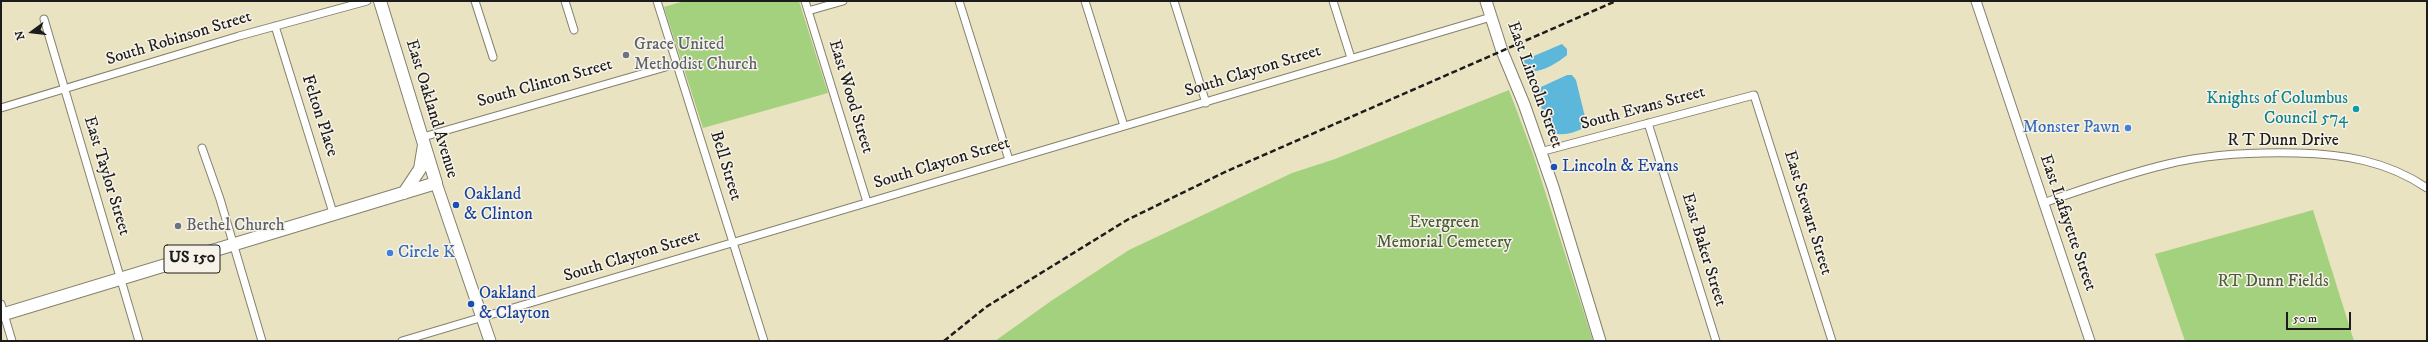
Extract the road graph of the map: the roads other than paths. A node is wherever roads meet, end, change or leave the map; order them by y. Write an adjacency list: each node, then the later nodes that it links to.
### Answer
1 (367, 1): 17 (street, South Robinson Street)
2 (380, 1): 28 (main road, East Oakland Avenue)
3 (475, 1): 19 (street)
4 (565, 1): 18 (street)
5 (657, 1): 21 (street, Bell Street)
6 (804, 1): 14 (street, East Wood Street)
7 (843, 1): 14 (street)
8 (959, 1): 31 (street)
9 (1085, 1): 27 (street)
10 (1174, 1): 24 (street)
11 (1333, 1): 20 (street)
12 (1486, 1): 15 (main road, East Lincoln Street)
13 (1976, 1): 36 (street, East Lafayette Street)
14 (808, 11): 35 (street, East Wood Street)
15 (1491, 16): 20 (street, South Clayton Street); 30 (main road, East Lincoln Street)
16 (44, 19): 22 (street, East Taylor Street)
17 (275, 26): 22 (street, South Robinson Street); 37 (street, Felton Place)
18 (574, 30)
19 (493, 57)
20 (1351, 58): 24 (street, South Clayton Street)
21 (676, 64): 28 (street, South Clinton Street); 38 (street, Bell Street)
22 (64, 89): 25 (street, South Robinson Street); 40 (street, East Taylor Street)
23 (1754, 95): 26 (street, South Evans Street); 51 (street, East Stewart Street)
24 (1206, 103): 27 (street, South Clayton Street)
25 (1, 108)
26 (1648, 123): 30 (street, South Evans Street); 50 (street, East Baker Street)
27 (1124, 126): 31 (street, South Clayton Street)
28 (423, 140): 32 (main road, East Oakland Avenue); 34 (main road)
29 (202, 148): 39 (street)
30 (1540, 152): 49 (main road, East Lincoln Street)
31 (1009, 160): 35 (street, South Clayton Street)
32 (436, 183): 34 (main road, US 150); 42 (main road, East Oakland Avenue)
33 (2427, 188): 36 (street, R T Dunn Drive)
34 (404, 193): 37 (main road, US 150)
35 (867, 202): 38 (street, South Clayton Street)
36 (2043, 203): 52 (street, East Lafayette Street)
37 (334, 216): 39 (main road, US 150)
38 (733, 242): 42 (street, South Clayton Street); 48 (street, Bell Street)
39 (233, 246): 40 (main road, US 150); 45 (street)
40 (121, 280): 41 (main road, US 150); 44 (street, East Taylor Street)
41 (2, 311): 43 (street)
42 (483, 318): 46 (street, South Clayton Street); 47 (main road, East Oakland Avenue)
43 (12, 341)
44 (139, 341)
45 (262, 341)
46 (402, 341)
47 (490, 341)
48 (764, 341)
49 (1600, 341)
50 (1716, 341)
51 (1832, 341)
52 (2090, 341)

